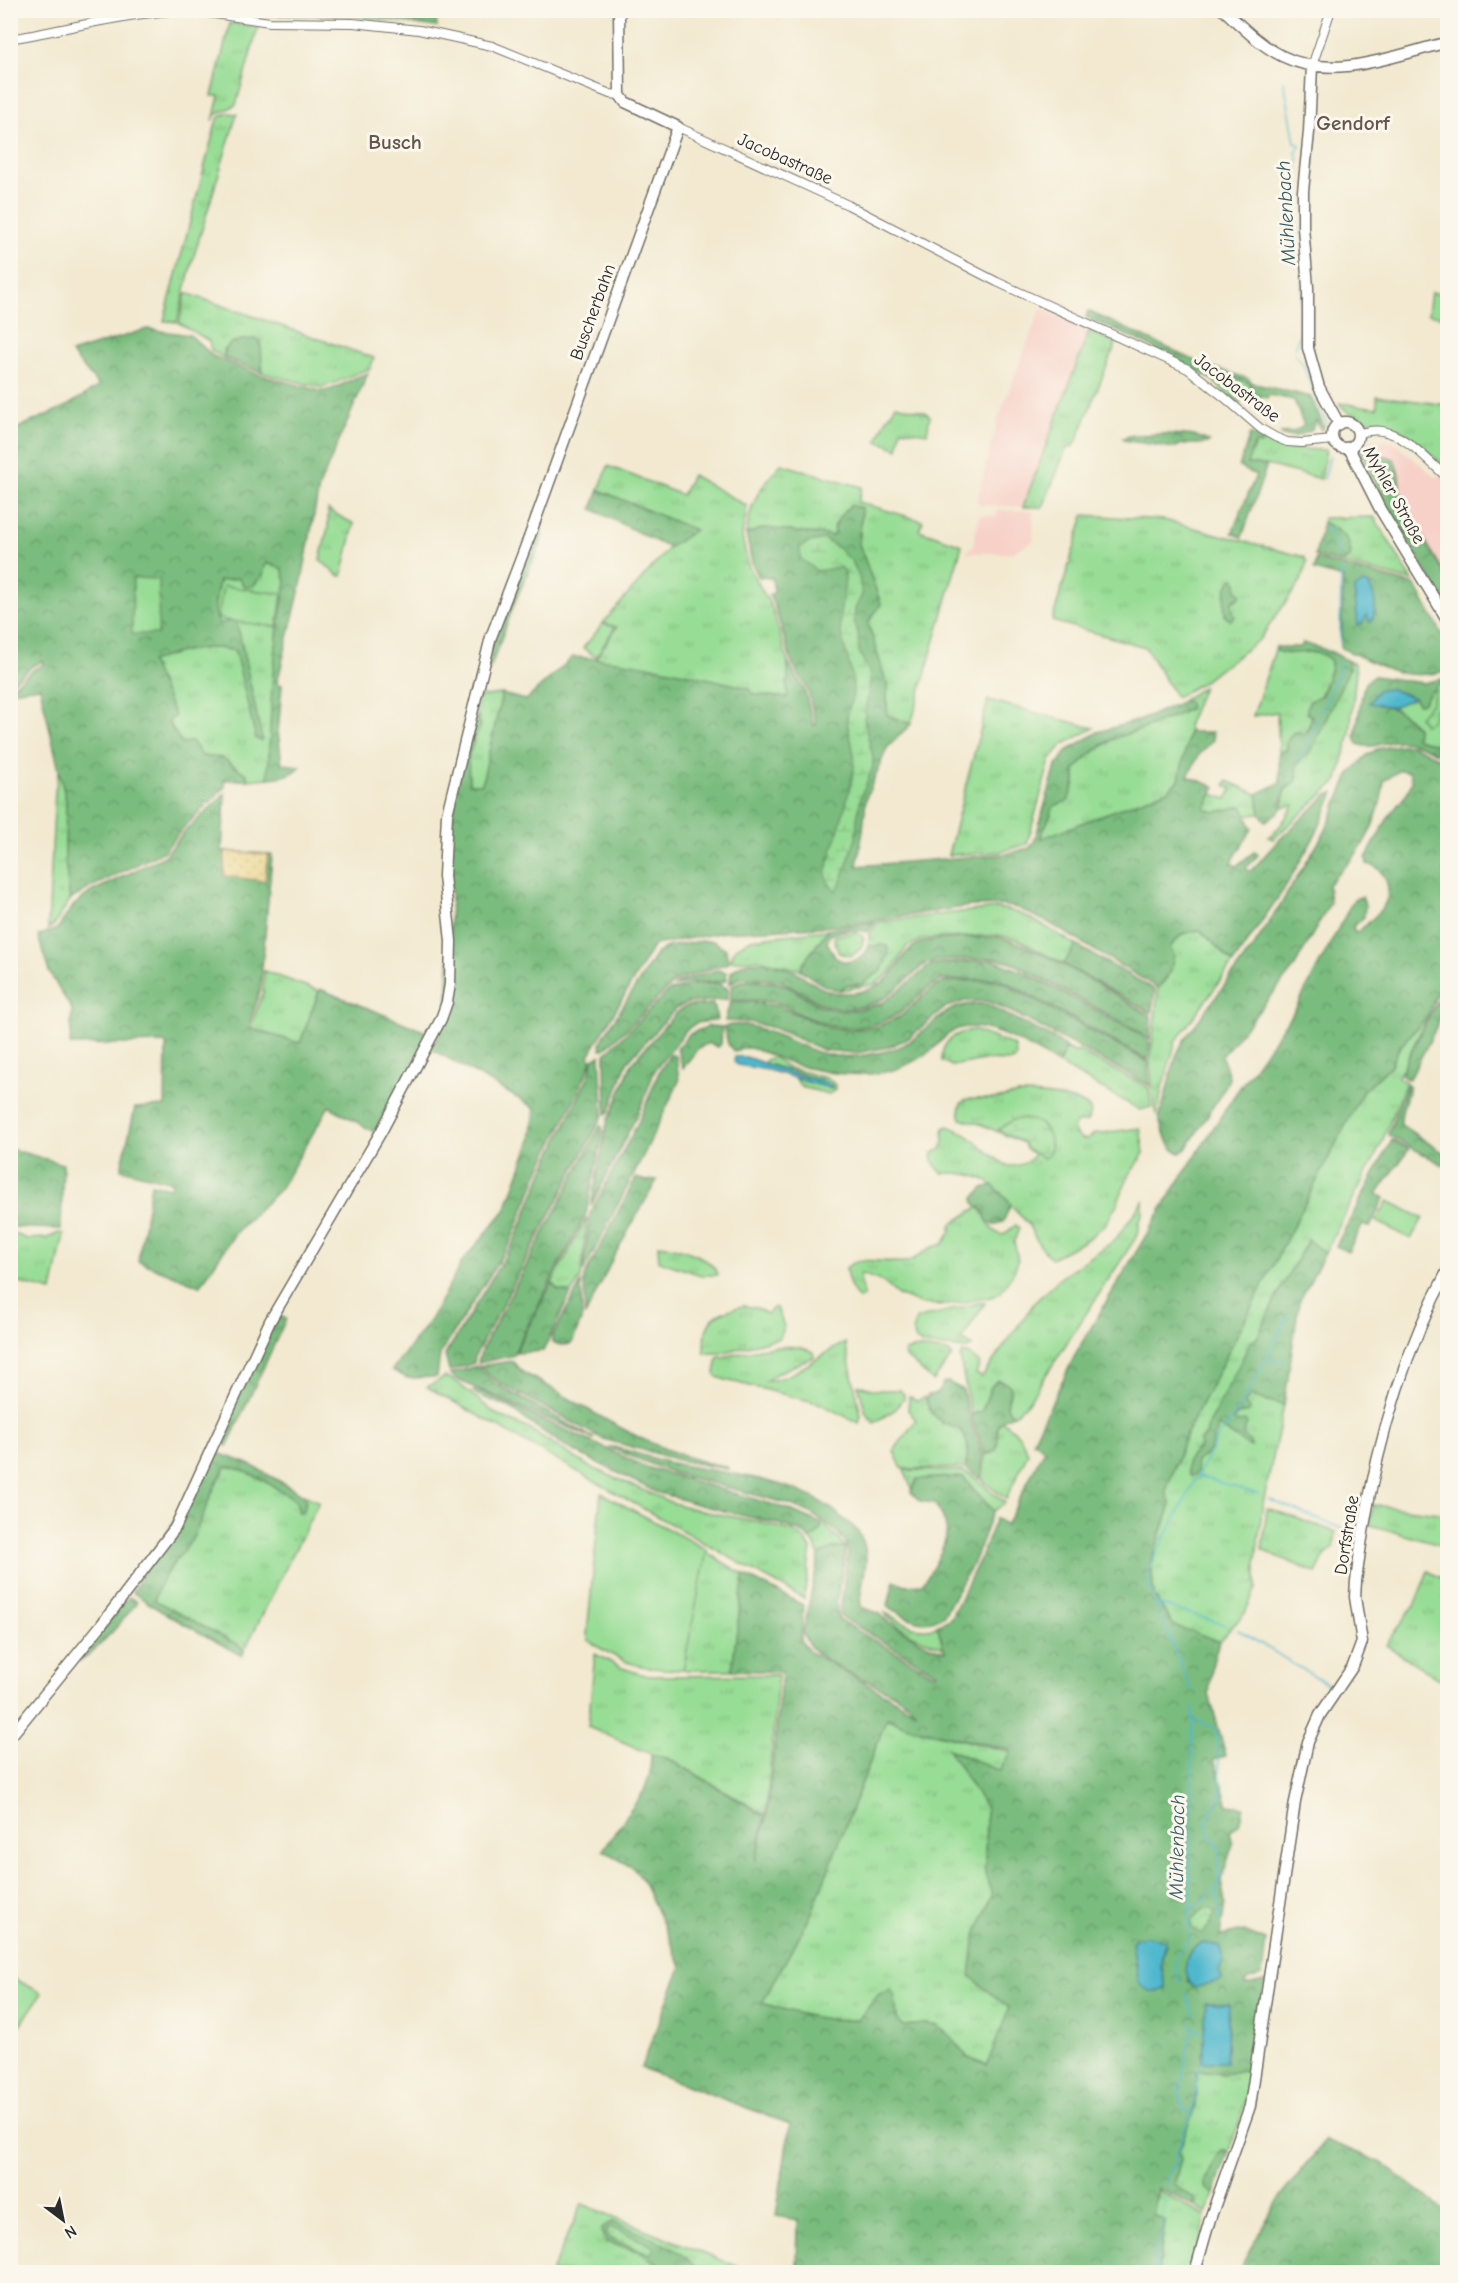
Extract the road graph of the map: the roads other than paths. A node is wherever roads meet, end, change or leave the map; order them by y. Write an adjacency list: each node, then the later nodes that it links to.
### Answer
1 (186, 10): 5 (street, Jacobastraße); 8 (street, Jacobastraße)
2 (619, 10): 8 (main road)
3 (1224, 10): 7 (main road)
4 (1331, 10): 7 (street)
5 (10, 39)
6 (1448, 42): 7 (main road)
7 (1312, 66): 10 (main road)
8 (620, 95): 9 (main road, Jacobastraße)
9 (678, 127): 12 (street, Jacobastraße); 17 (main road, Buscherbahn)
10 (1338, 424): 11 (main road); 12 (main road)
11 (1358, 433): 13 (main road); 14 (street)
12 (1333, 440): 13 (main road)
13 (1349, 448): 15 (main road, Myhler Straße)
14 (1448, 478)
15 (1448, 621)
16 (1448, 1270): 18 (main road, Dorfstraße)
17 (10, 1737)
18 (1195, 2272)

